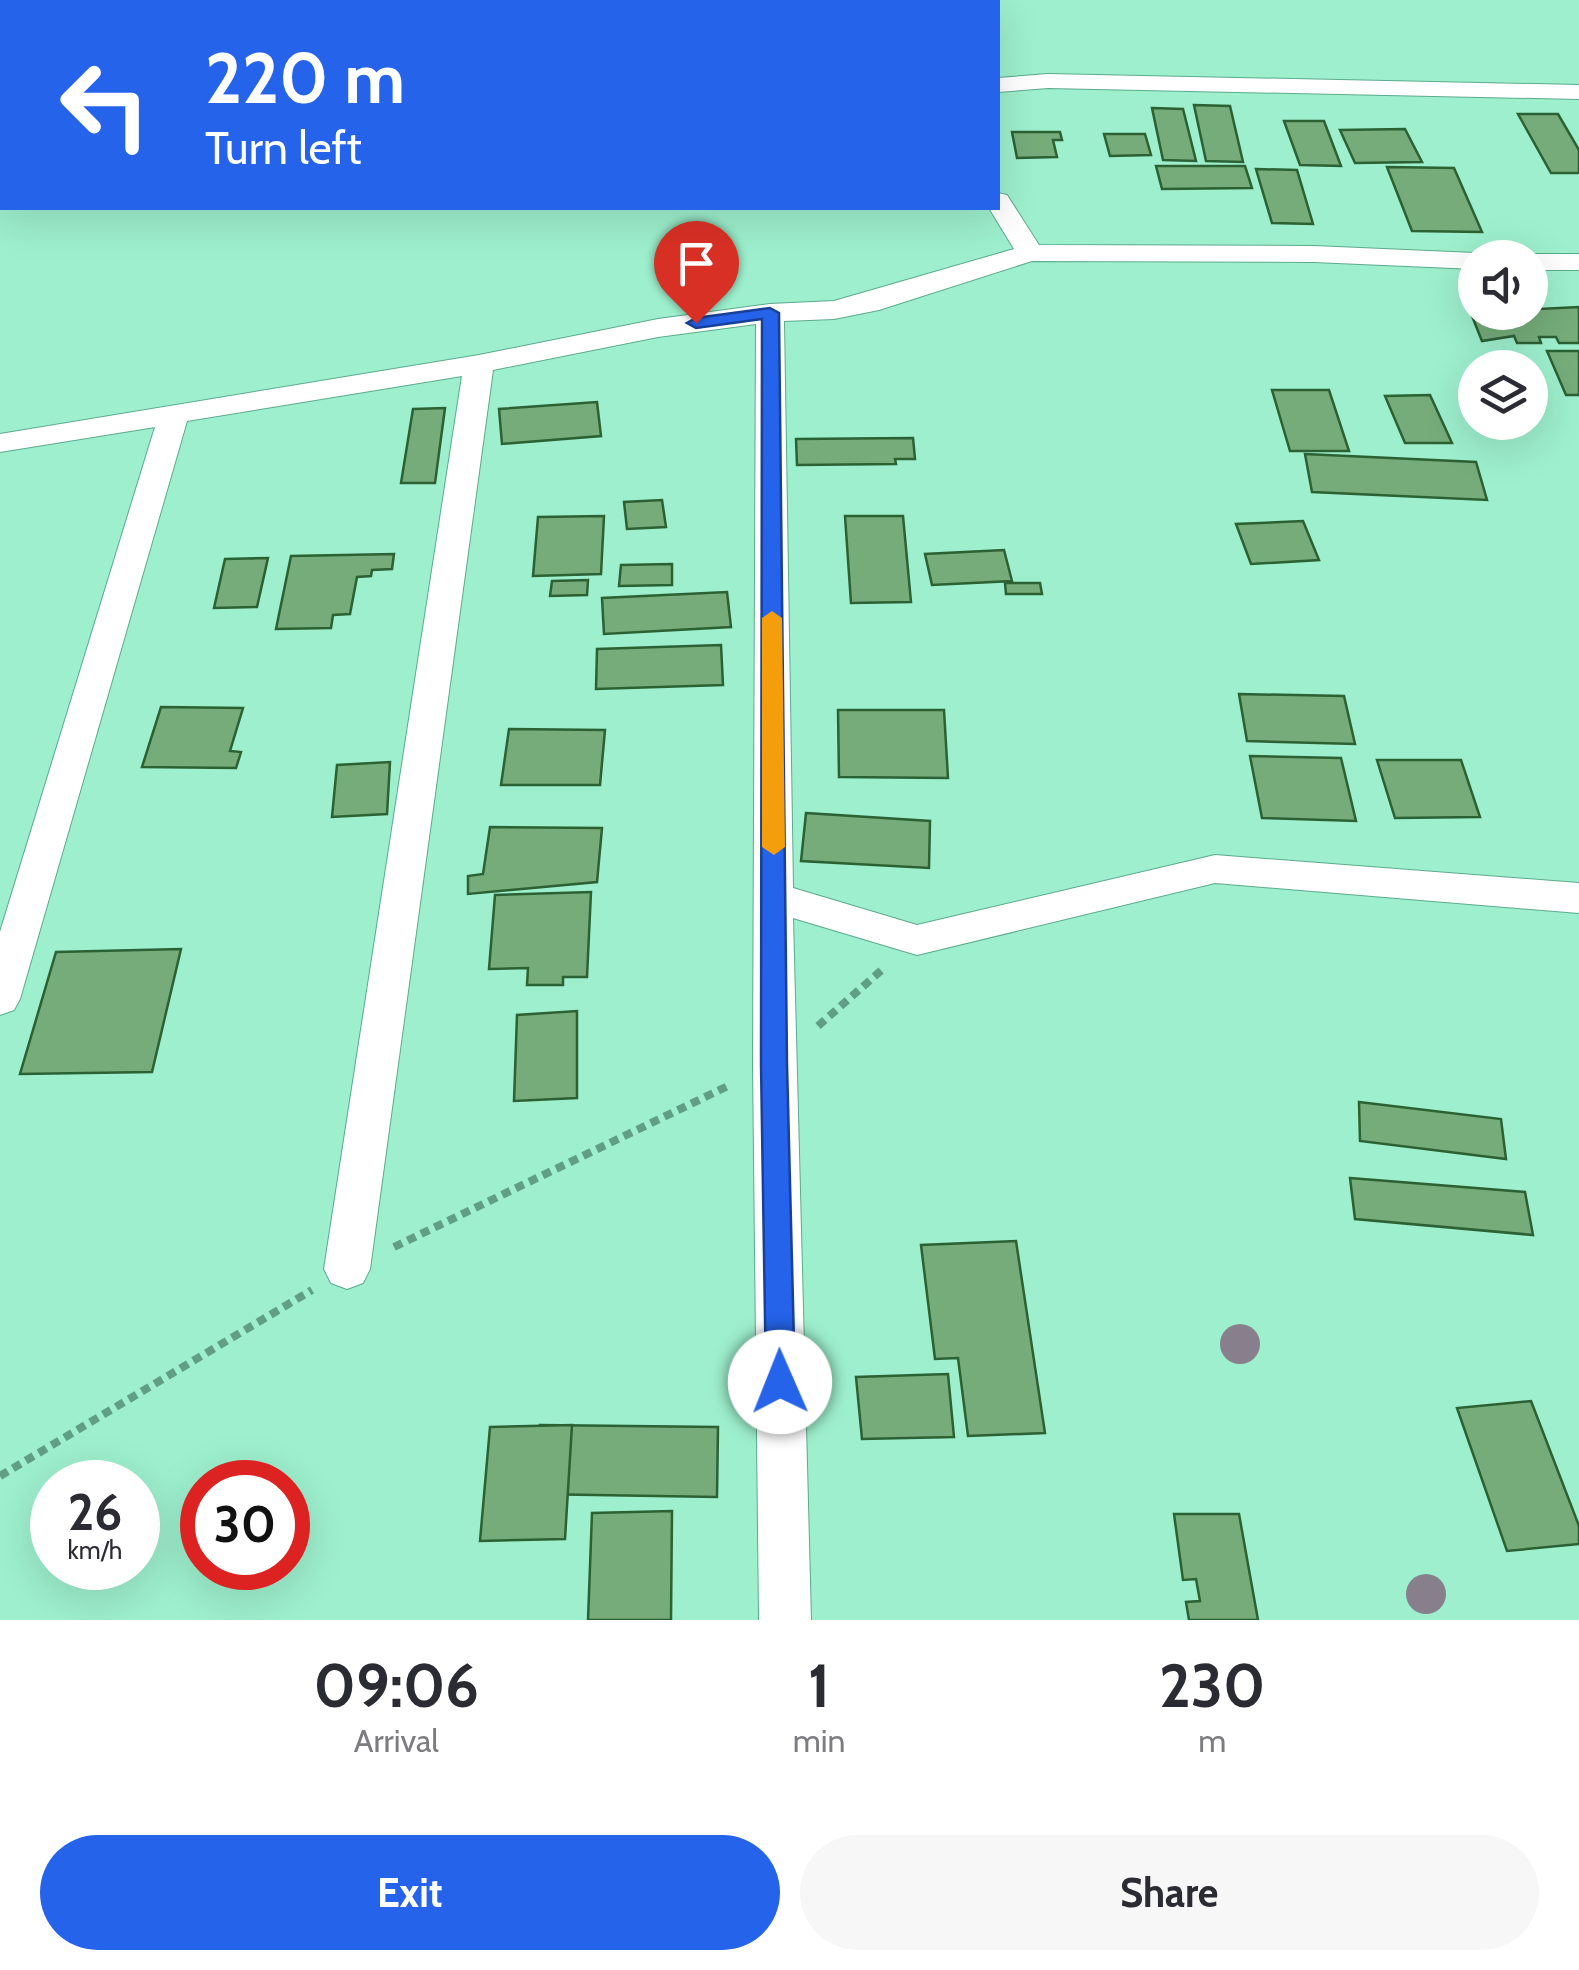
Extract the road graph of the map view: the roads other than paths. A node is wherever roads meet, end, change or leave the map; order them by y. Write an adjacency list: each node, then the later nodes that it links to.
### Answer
1 (1000, 85): 2 (street)
2 (1579, 92)
3 (1000, 204): 4 (street)
4 (1030, 253): 5 (street); 8 (street)
5 (1458, 261)
6 (1548, 262): 7 (street)
7 (1579, 262)
8 (770, 313): 9 (street); 12 (street)
9 (479, 364): 10 (street); 15 (street)
10 (175, 411): 11 (street); 14 (street)
11 (0, 443)
12 (776, 898): 13 (street); 16 (street)
13 (1579, 898)
14 (0, 1000)
15 (347, 1269)
16 (786, 1620)

